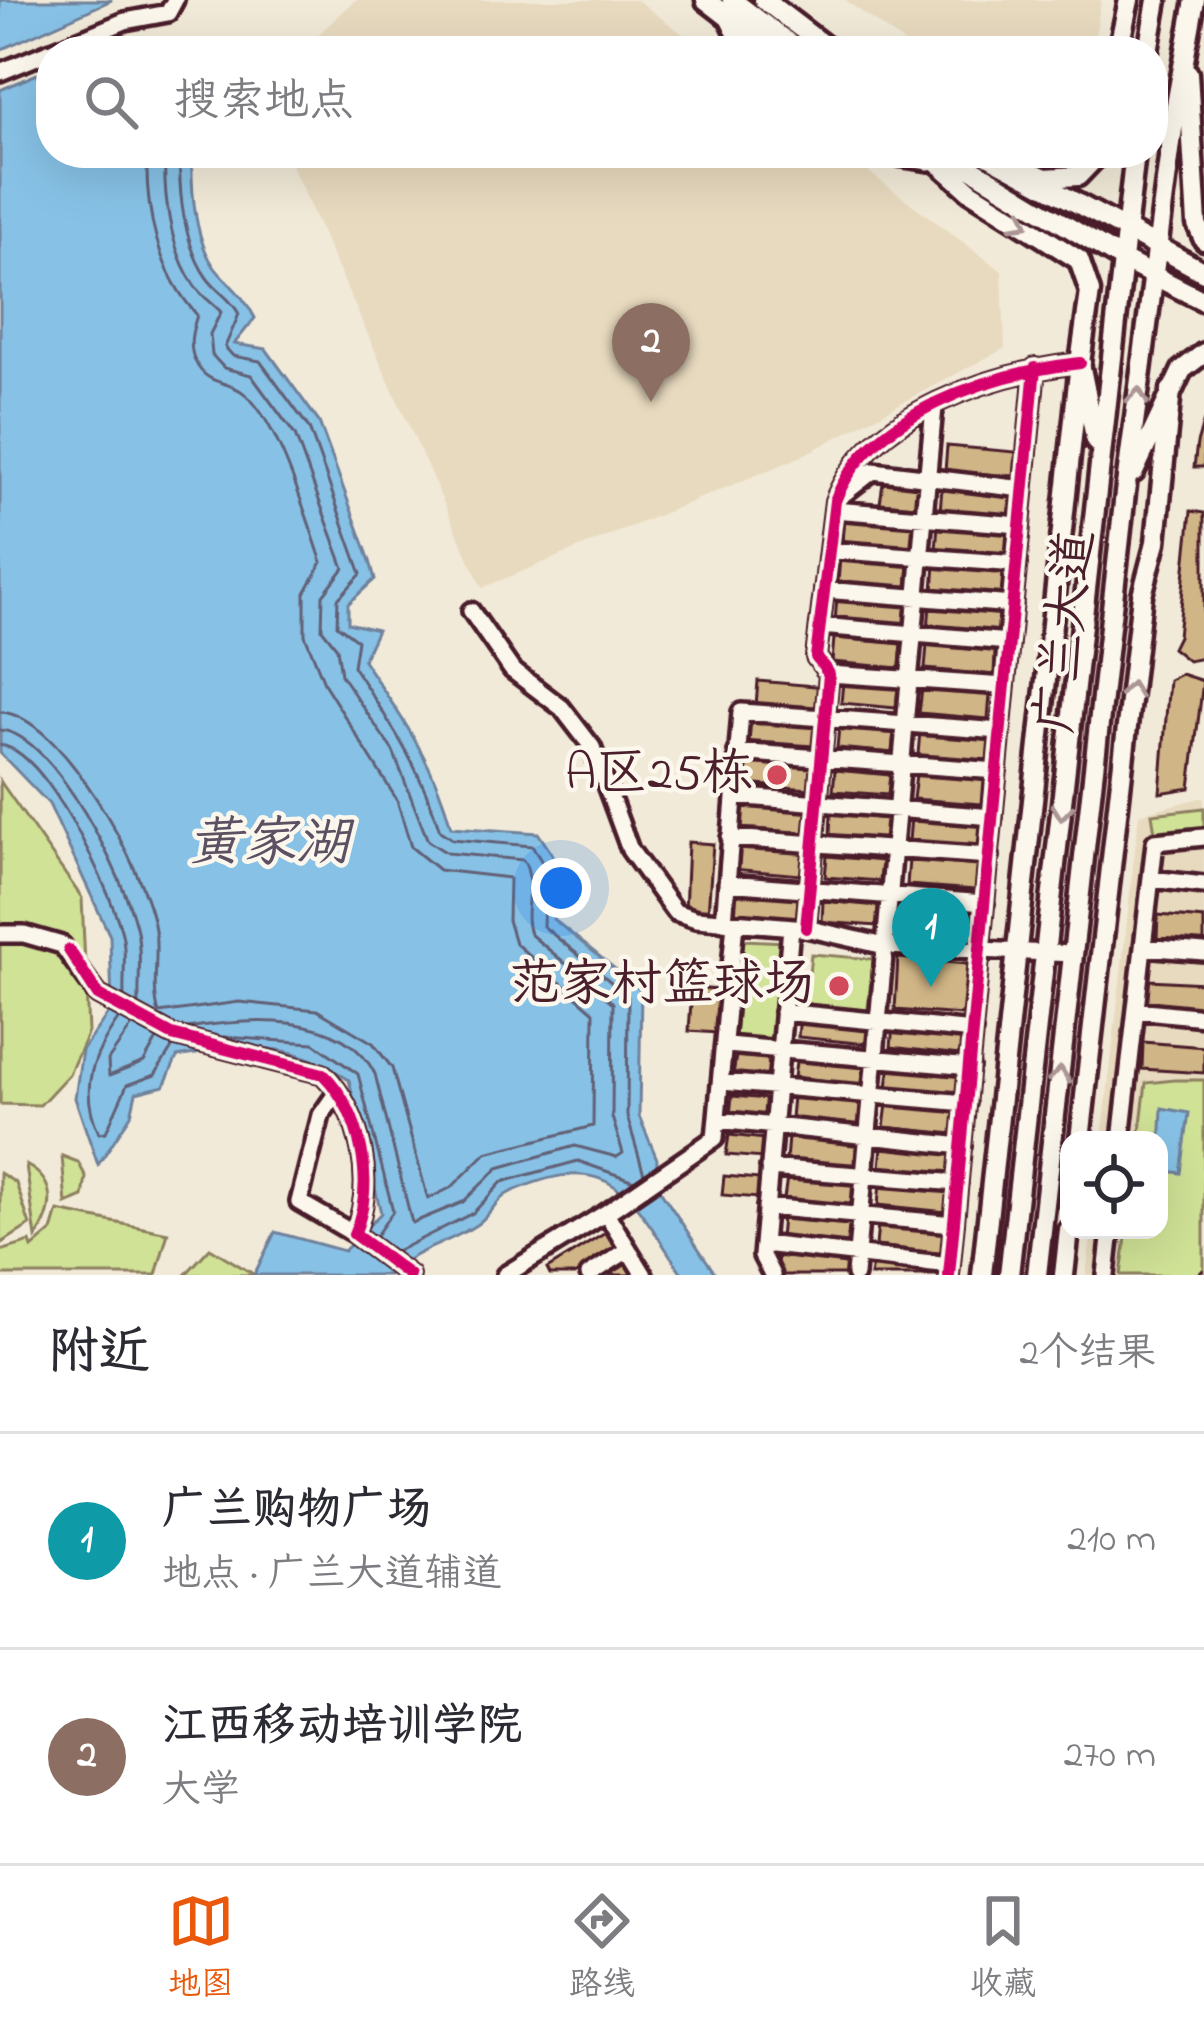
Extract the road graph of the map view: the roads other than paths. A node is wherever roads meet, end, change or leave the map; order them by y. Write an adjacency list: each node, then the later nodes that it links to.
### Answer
1 (175, 0): 9 (street)
2 (706, 0): 8 (main road)
3 (733, 0): 12 (main road)
4 (764, 0): 13 (main road)
5 (1127, 0): 14 (main road)
6 (1157, 0): 15 (main road)
7 (1196, 0): 16 (main road, 广兰大道)
8 (729, 21): 10 (street); 11 (main road)
9 (88, 36)
10 (736, 36)
11 (750, 36)
12 (780, 36)
13 (811, 36)
14 (1121, 36)
15 (1149, 36)
16 (1186, 52): 20 (main road); 29 (main road, 广兰大道)
17 (36, 57): 18 (street)
18 (0, 72)
19 (1204, 119): 20 (main road)
20 (1197, 158): 28 (main road)
21 (944, 168): 35 (main road, one-way to 35)
22 (954, 168): 30 (main road)
23 (1011, 168): 27 (main road)
24 (1021, 168): 25 (main road)
25 (1086, 168)
26 (1134, 168): 27 (main road, 广兰大道)
27 (1126, 234): 29 (main road); 30 (main road, 广兰大道)
28 (1204, 240)
29 (1157, 250): 31 (main road); 32 (main road, 广兰大道)
30 (1123, 260): 32 (main road); 39 (main road, 广兰大道)
31 (1204, 272)
32 (1154, 276): 33 (main road); 42 (main road, 广兰大道, one-way to 32)
33 (1204, 301)
34 (1204, 353): 37 (main road)
35 (1080, 363): 36 (street); 39 (main road); 90 (main road)
36 (1034, 368): 38 (street); 41 (street)
37 (1172, 390): 42 (main road); 107 (main road, one-way to 37)
38 (934, 407): 40 (street); 43 (street)
39 (1100, 460): 86 (main road, 广兰大道, one-way to 86)
40 (927, 476): 41 (street); 43 (street); 44 (street)
41 (1023, 489): 45 (street)
42 (1125, 493): 89 (main road, 广兰大道)
43 (834, 506): 44 (street); 46 (street)
44 (924, 517): 45 (street); 47 (street)
45 (1020, 525): 48 (street)
46 (829, 550): 47 (street); 49 (street)
47 (920, 556): 48 (street); 50 (street)
48 (1017, 564): 51 (street)
49 (824, 590): 50 (street); 53 (street)
50 (916, 597): 51 (street); 54 (street)
51 (1013, 605): 55 (street)
52 (471, 611): 81 (street)
53 (820, 626): 54 (street); 56 (street)
54 (913, 633): 55 (street); 57 (street)
55 (1009, 642): 58 (street)
56 (829, 674): 57 (street); 59 (street)
57 (909, 680): 58 (street); 60 (street)
58 (1005, 686): 61 (street)
59 (825, 718): 60 (street); 62 (street); 63 (street)
60 (905, 724): 61 (street); 64 (street)
61 (1001, 731): 65 (street)
62 (737, 752): 63 (street); 66 (street)
63 (821, 758): 64 (street); 67 (street)
64 (902, 764): 65 (street); 68 (street)
65 (997, 772): 69 (street)
66 (734, 796): 67 (street); 71 (street)
67 (818, 803): 68 (street); 72 (street)
68 (898, 809): 69 (street); 73 (street)
69 (993, 817): 74 (street)
70 (1204, 837): 75 (street)
71 (730, 838): 72 (street); 76 (street)
72 (814, 844): 73 (street); 78 (street)
73 (894, 849): 74 (street); 79 (street)
74 (989, 856): 80 (street)
75 (1151, 879): 77 (street); 85 (street)
76 (727, 883): 78 (street); 81 (street)
77 (1204, 885)
78 (809, 890): 79 (street); 82 (street)
79 (890, 896): 80 (street); 84 (street)
80 (985, 903): 87 (street)
81 (729, 922): 82 (street); 96 (street)
82 (798, 927): 84 (street); 92 (street)
83 (0, 934): 102 (street)
84 (885, 946): 87 (street); 94 (street)
85 (1143, 947): 88 (street); 91 (street)
86 (1047, 950): 89 (street); 90 (street); 133 (main road, 广兰大道)
87 (981, 952): 90 (street); 95 (street)
88 (1204, 952)
89 (1074, 954): 134 (main road, 广兰大道, one-way to 89)
90 (1015, 955): 132 (main road)
91 (1136, 1010): 93 (street); 108 (street)
92 (783, 1012): 94 (street); 97 (street)
93 (1204, 1016)
94 (878, 1022): 95 (street); 98 (street)
95 (973, 1031): 99 (street)
96 (727, 1045): 97 (street); 100 (street)
97 (780, 1048): 98 (street); 101 (street)
98 (875, 1058): 99 (street); 103 (street)
99 (970, 1067): 104 (street)
100 (722, 1082): 101 (street); 105 (street)
101 (777, 1087): 103 (street); 106 (street)
102 (337, 1092): 118 (street); 118 (street)
103 (871, 1095): 104 (street); 109 (street)
104 (966, 1102): 110 (street)
105 (718, 1120): 106 (street); 115 (street)
106 (773, 1126): 109 (street); 111 (street)
107 (1081, 1131)
108 (1122, 1131)
109 (868, 1136): 110 (street); 112 (street)
110 (962, 1146): 113 (street)
111 (770, 1168): 112 (street); 114 (street)
112 (864, 1176): 113 (street); 116 (street)
113 (958, 1183): 117 (street)
114 (766, 1208): 116 (street); 121 (street)
115 (606, 1214): 122 (street); 124 (street)
116 (860, 1216): 117 (street); 123 (street)
117 (954, 1224): 125 (street)
118 (354, 1234): 126 (street)
119 (1069, 1239): 135 (main road)
120 (1110, 1239): 136 (street)
121 (763, 1244): 123 (street); 130 (street)
122 (628, 1250): 128 (street); 129 (street)
123 (856, 1255): 125 (street); 131 (street)
124 (534, 1268): 127 (street)
125 (950, 1270)
126 (410, 1275)
127 (505, 1275)
128 (589, 1275)
129 (644, 1275)
130 (772, 1275)
131 (855, 1275)
132 (982, 1275)
133 (1009, 1275)
134 (1037, 1275)
135 (1064, 1275)
136 (1106, 1275)

